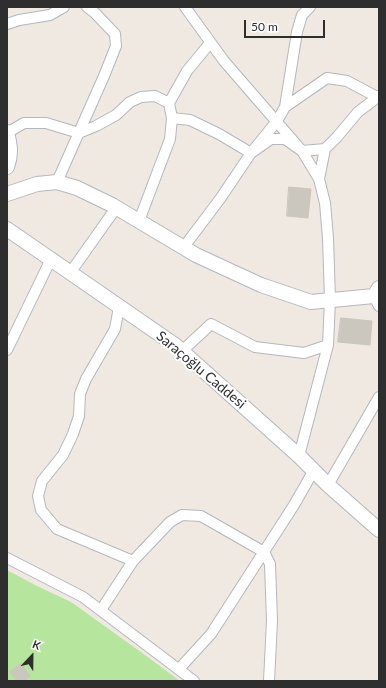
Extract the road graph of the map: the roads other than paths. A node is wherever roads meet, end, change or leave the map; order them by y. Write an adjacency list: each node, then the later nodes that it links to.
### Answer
1 (64, 7): 5 (street)
2 (87, 7): 12 (street)
3 (185, 7): 6 (street)
4 (310, 7): 9 (street)
5 (7, 24)
6 (210, 42): 8 (street); 11 (street)
7 (378, 97): 9 (street); 14 (street)
8 (168, 103): 10 (street); 12 (street)
9 (285, 107): 11 (street)
10 (172, 118): 16 (street); 22 (street)
11 (277, 121): 15 (street); 16 (street)
12 (79, 132): 13 (street); 19 (street)
13 (7, 133): 17 (street)
14 (325, 149): 15 (street); 18 (street)
15 (302, 151): 16 (street); 18 (street)
16 (251, 153): 24 (street)
17 (7, 167)
18 (319, 179): 28 (street)
19 (57, 182): 20 (street); 21 (street)
20 (7, 194)
21 (116, 208): 22 (street); 26 (street)
22 (139, 222): 24 (street)
23 (7, 229): 25 (street, Saraçoğlu Caddesi)
24 (183, 248): 28 (street)
25 (51, 259): 26 (street, Saraçoğlu Caddesi); 31 (street)
26 (70, 273): 29 (street, Saraçoğlu Caddesi)
27 (377, 296): 28 (street)
28 (330, 300): 30 (street)
29 (119, 307): 32 (street, Saraçoğlu Caddesi); 40 (street)
30 (328, 345): 32 (street); 34 (street)
31 (7, 350)
32 (182, 351): 34 (street, Saraçoğlu Caddesi)
33 (379, 396): 36 (street)
34 (299, 456): 35 (street, Saraçoğlu Caddesi)
35 (314, 470): 36 (street, Saraçoğlu Caddesi); 38 (street)
36 (328, 485): 37 (street, Saraçoğlu Caddesi)
37 (379, 530)
38 (264, 552): 40 (street); 42 (street); 44 (street)
39 (7, 558): 41 (street)
40 (132, 561): 41 (street)
41 (101, 610): 42 (street)
42 (178, 669): 43 (street)
43 (194, 681)
44 (269, 681)

